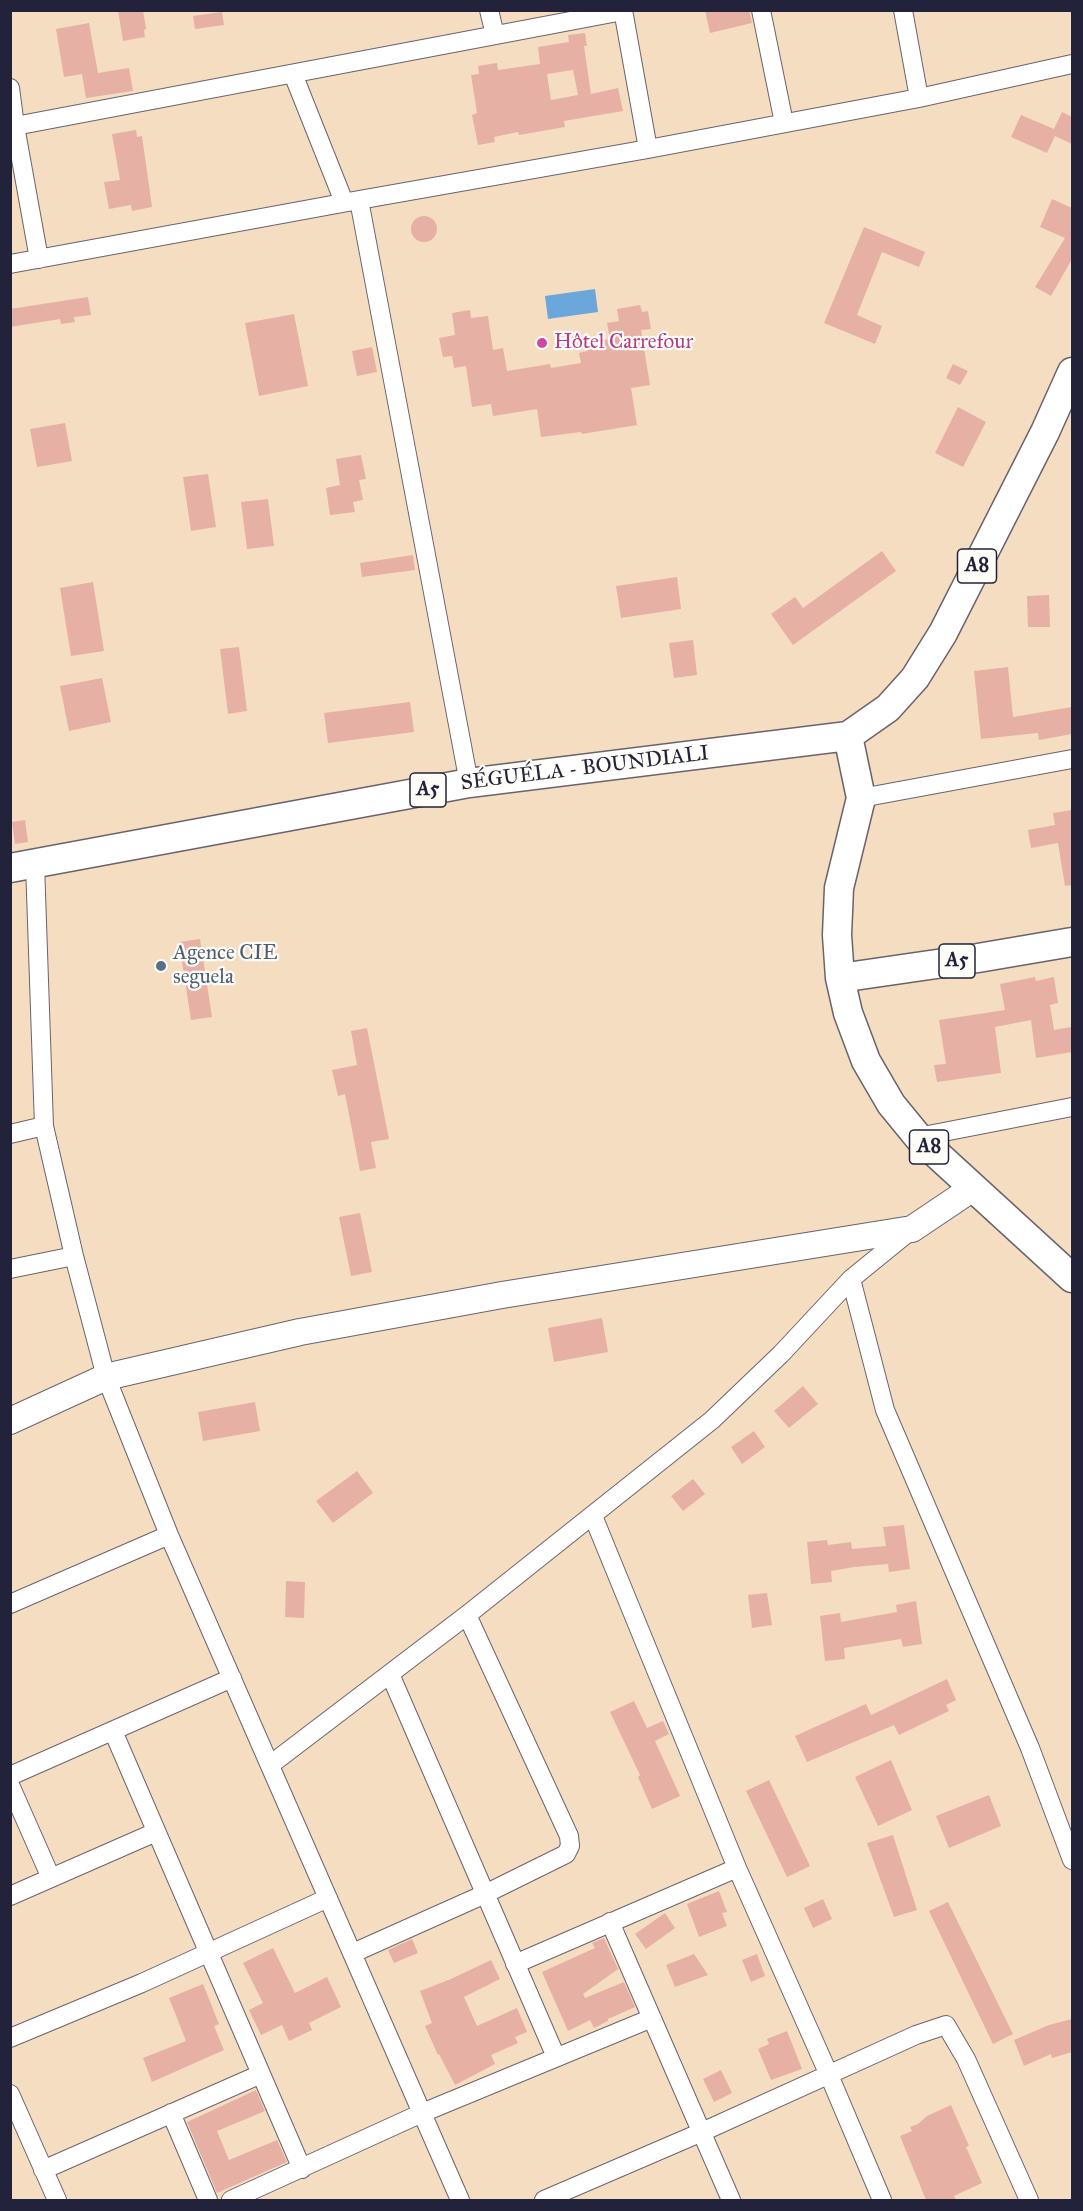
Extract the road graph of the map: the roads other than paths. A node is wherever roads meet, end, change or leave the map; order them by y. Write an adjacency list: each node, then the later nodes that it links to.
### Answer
1 (489, 10): 5 (street)
2 (761, 10): 10 (street)
3 (903, 10): 9 (street)
4 (623, 11): 5 (street); 12 (street)
5 (495, 35): 7 (street)
6 (1072, 64): 9 (street)
7 (293, 74): 11 (street); 13 (street)
8 (10, 88): 11 (street)
9 (919, 98): 10 (street)
10 (784, 123): 12 (street)
11 (15, 126): 14 (street)
12 (648, 149): 13 (street)
13 (351, 201): 14 (street); 19 (street)
14 (39, 259): 15 (street)
15 (10, 264)
16 (1072, 372): 17 (main road, A8)
17 (848, 736): 19 (main road, SÉGUÉLA - BOUNDIALI / A5); 20 (main road)
18 (1072, 759): 20 (street)
19 (469, 783): 21 (main road, SÉGUÉLA - BOUNDIALI / A5)
20 (861, 798): 23 (main road)
21 (23, 866): 25 (street)
22 (1072, 942): 23 (main road, A5)
23 (840, 978): 27 (main road, A8)
24 (1072, 1107): 27 (street)
25 (44, 1126): 26 (street); 30 (street)
26 (10, 1134)
27 (918, 1137): 28 (main road, A8)
28 (973, 1188): 29 (main road); 32 (main road, A8)
29 (912, 1229): 33 (street); 34 (main road)
30 (74, 1256): 31 (street); 34 (street)
31 (10, 1269)
32 (1072, 1278)
33 (850, 1279): 36 (street); 47 (street)
34 (105, 1377): 35 (main road); 37 (street)
35 (10, 1421)
36 (593, 1516): 39 (street); 48 (street)
37 (169, 1536): 38 (street); 41 (street)
38 (10, 1604)
39 (467, 1615): 40 (street); 50 (street)
40 (390, 1674): 43 (street); 50 (street)
41 (232, 1678): 42 (street); 43 (street)
42 (113, 1731): 44 (street); 46 (street)
43 (270, 1764): 52 (street)
44 (10, 1776)
45 (10, 1785): 49 (street)
46 (156, 1832): 49 (street); 54 (street)
47 (1072, 1860)
48 (736, 1868): 53 (street); 61 (street)
49 (51, 1878): 51 (street)
50 (485, 1894): 55 (street); 56 (street)
51 (10, 1896)
52 (328, 1898): 54 (street); 55 (street)
53 (610, 1922): 56 (street); 57 (street)
54 (208, 1951): 58 (street); 60 (street)
55 (353, 1953): 64 (street)
56 (515, 1964): 59 (street)
57 (652, 2018): 59 (street); 65 (street)
58 (10, 2038)
59 (556, 2057): 64 (street)
60 (261, 2074): 63 (street); 66 (street)
61 (829, 2075): 65 (street); 74 (street); 75 (street)
62 (10, 2094): 67 (street)
63 (171, 2113): 67 (street); 69 (street)
64 (422, 2113): 66 (street); 71 (street)
65 (702, 2132): 72 (street); 73 (street)
66 (302, 2169): 70 (street)
67 (43, 2170): 68 (street)
68 (57, 2200)
69 (208, 2200)
70 (231, 2200)
71 (459, 2200)
72 (544, 2200)
73 (731, 2200)
74 (882, 2200)
75 (1029, 2200)

